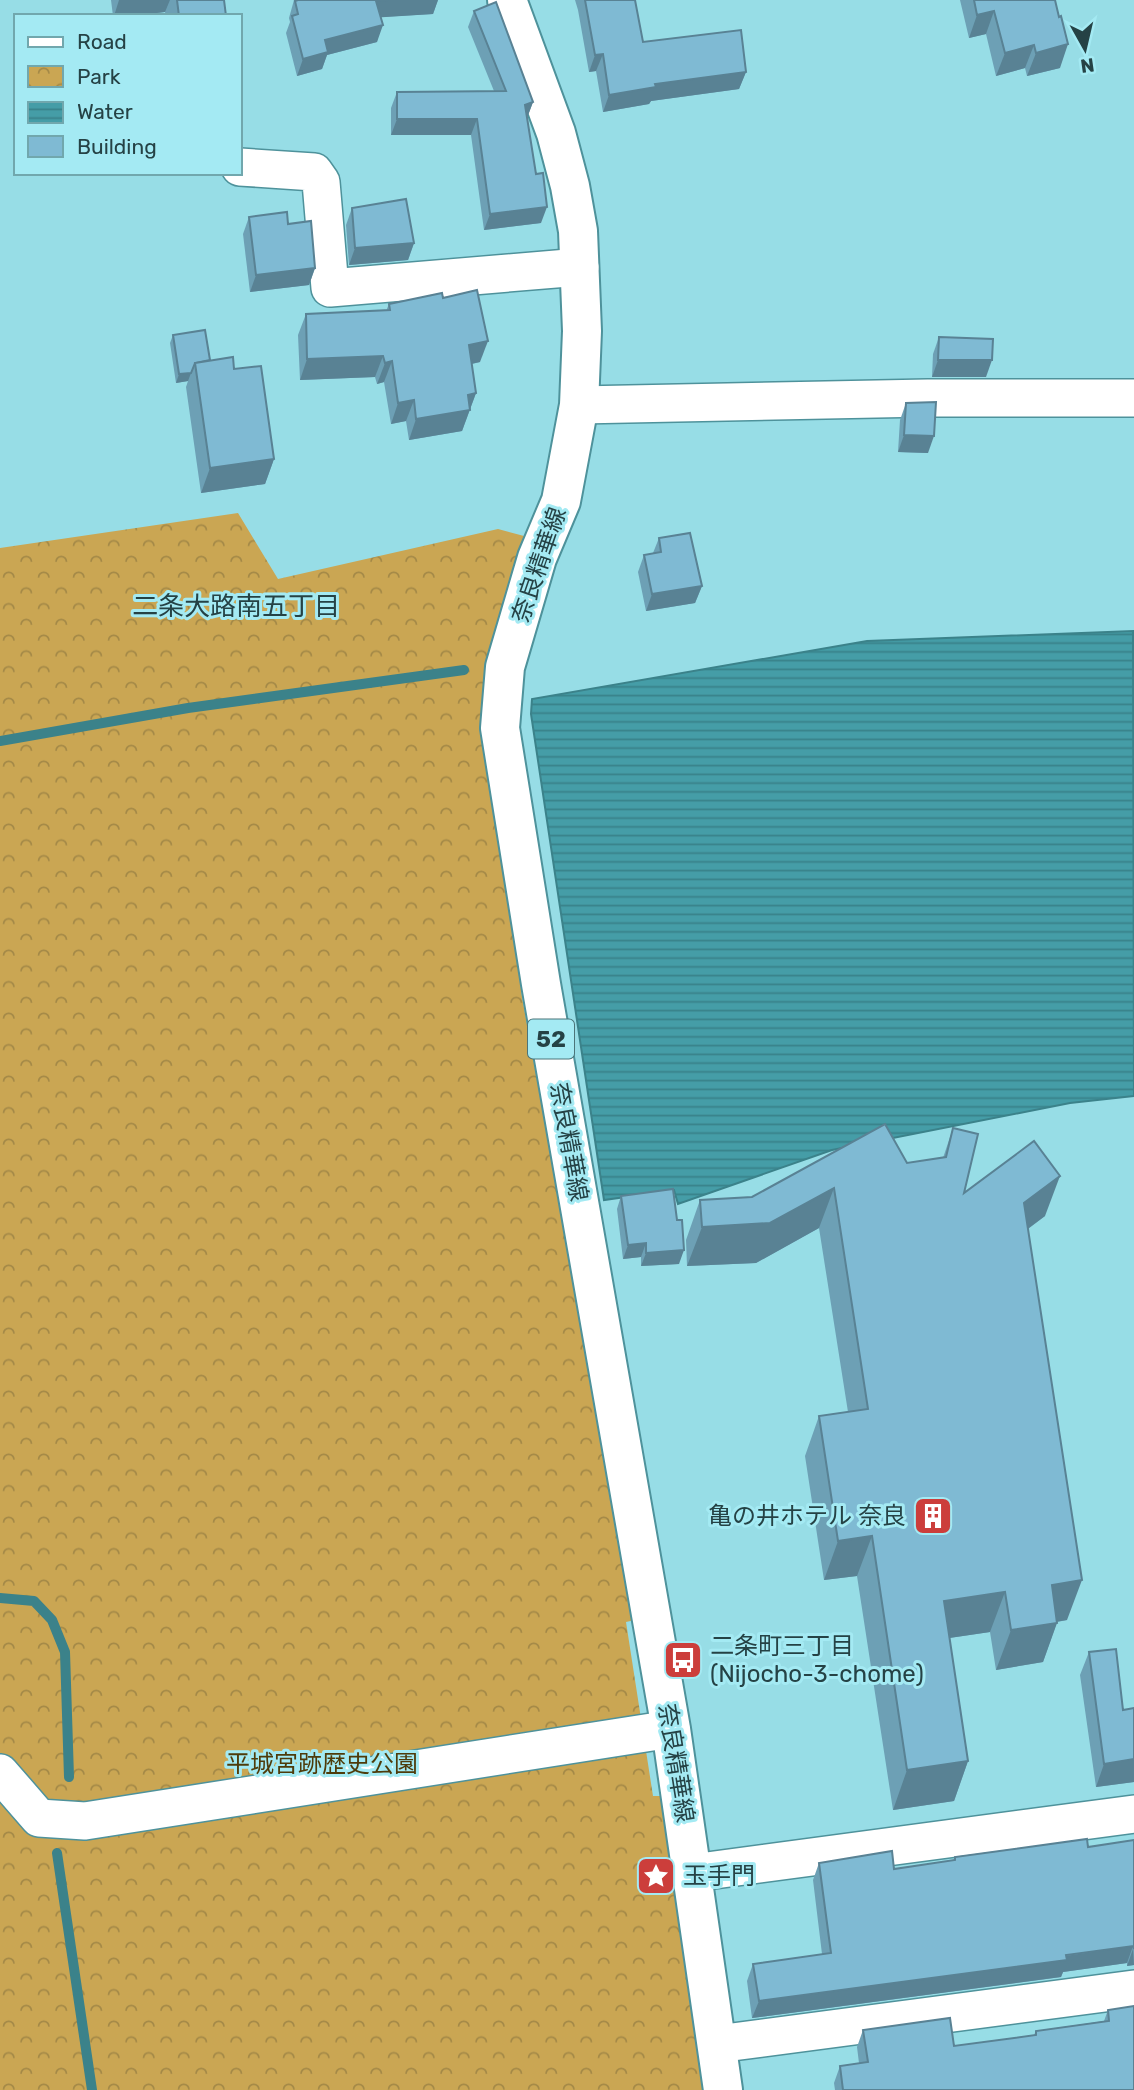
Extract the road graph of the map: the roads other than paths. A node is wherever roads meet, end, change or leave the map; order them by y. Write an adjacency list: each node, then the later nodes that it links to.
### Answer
1 (507, 0): 3 (main road, 奈良精華線 / 52)
2 (242, 167): 3 (street)
3 (580, 267): 5 (main road, 奈良精華線 / 52)
4 (1134, 398): 5 (street)
5 (579, 405): 6 (main road, 奈良精華線 / 52)
6 (671, 1729): 7 (street); 9 (main road, 奈良精華線 / 52)
7 (0, 1773)
8 (1134, 1814): 9 (street)
9 (692, 1873): 11 (main road, 奈良精華線 / 52)
10 (1134, 1989): 11 (street)
11 (717, 2044): 12 (main road, 奈良精華線 / 52)
12 (723, 2090)

